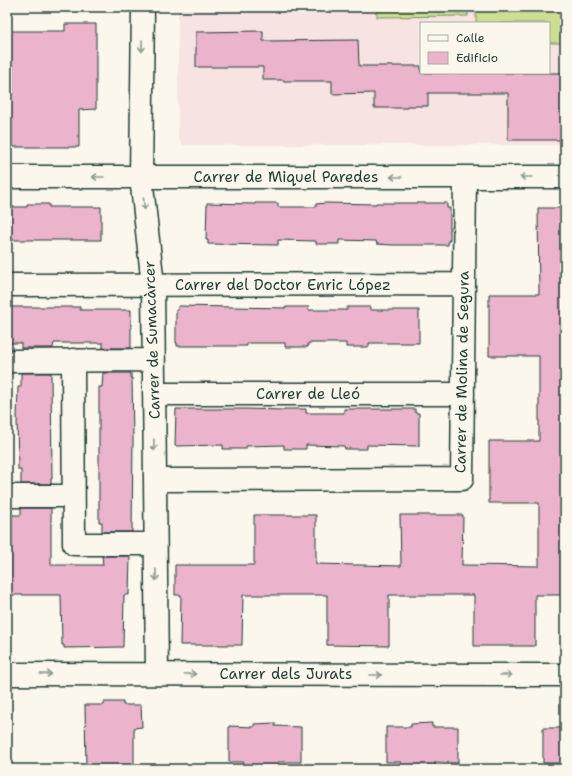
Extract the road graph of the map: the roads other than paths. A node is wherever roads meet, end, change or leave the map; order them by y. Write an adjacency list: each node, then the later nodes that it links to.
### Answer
1 (142, 7): 3 (street, Carrer de Sumacàrcer, one-way to 3)
2 (7, 177): 3 (street, Carrer de Miquel Paredes, one-way to 2)
3 (141, 177): 4 (street, Carrer de Miquel Paredes, one-way to 3); 8 (street, Carrer de Sumacàrcer, one-way to 8)
4 (465, 177): 5 (street, Carrer de Miquel Paredes, one-way to 4); 6 (street, Carrer de Molina de Segura)
5 (565, 177)
6 (464, 284): 8 (street, Carrer del Doctor Enric López); 13 (street, Carrer de Molina de Segura)
7 (7, 285): 8 (street, Carrer del Doctor Enric López)
8 (153, 285): 10 (street, Carrer de Sumacàrcer)
9 (73, 360): 10 (street); 11 (street); 16 (street)
10 (153, 360): 12 (street, Carrer de Sumacàrcer)
11 (7, 361)
12 (154, 394): 13 (street, Carrer de Lleó); 14 (street, Carrer de Sumacàrcer, one-way to 14)
13 (463, 394): 14 (street, Carrer de Molina de Segura)
14 (155, 480): 17 (street, Carrer de Sumacàrcer)
15 (7, 496): 16 (street)
16 (73, 496): 17 (street)
17 (156, 544): 19 (street, Carrer de Sumacàrcer, one-way to 19)
18 (7, 674): 19 (street, Carrer dels Jurats, one-way to 19)
19 (157, 674): 20 (street, Carrer dels Jurats, one-way to 20)
20 (565, 675)

